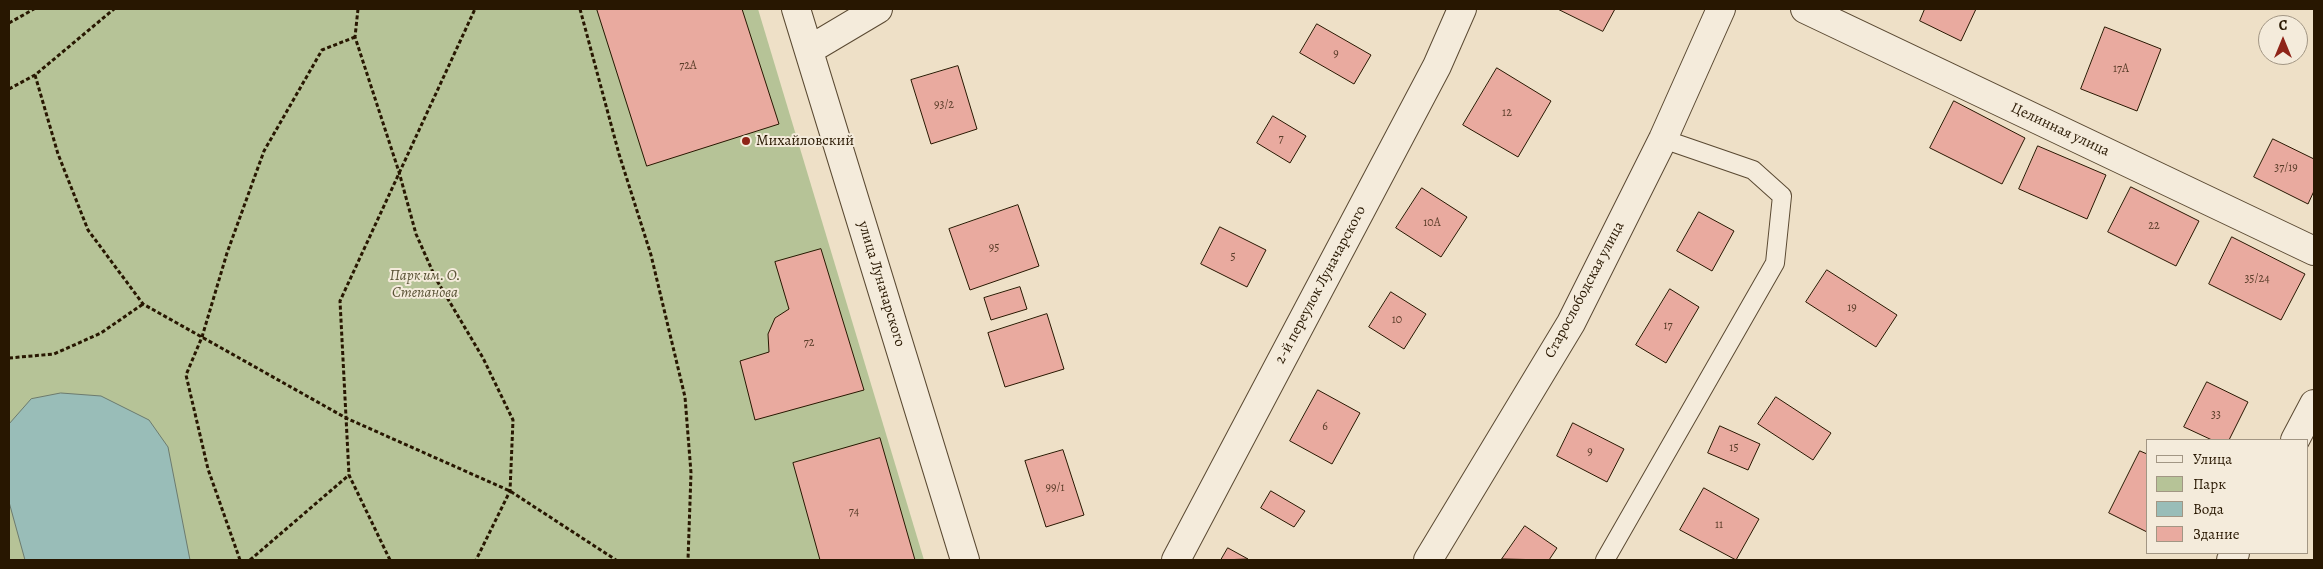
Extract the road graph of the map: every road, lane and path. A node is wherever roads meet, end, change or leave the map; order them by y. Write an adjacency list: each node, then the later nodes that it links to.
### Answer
1 (34, 9): 11 (path)
2 (114, 9): 14 (path)
3 (358, 9): 12 (path)
4 (475, 9): 17 (path)
5 (580, 9): 32 (path)
6 (796, 9): 13 (street, улица Луначарского)
7 (878, 9): 13 (street)
8 (1462, 9): 34 (street, 2-й переулок Луначарского)
9 (1721, 9): 16 (street, Старослободская улица)
10 (1805, 9): 18 (street, Целинная улица)
11 (9, 23)
12 (355, 37): 17 (path); 20 (path)
13 (809, 50): 33 (street, улица Луначарского)
14 (35, 75): 15 (path); 19 (path)
15 (9, 89)
16 (1662, 139): 35 (street, Старослободская улица); 36 (lane)
17 (399, 172): 23 (path); 26 (path)
18 (2314, 251)
19 (143, 304): 20 (path); 21 (path)
20 (202, 338): 23 (path); 27 (path)
21 (9, 358)
22 (2314, 404): 24 (street)
23 (346, 418): 25 (path); 26 (path)
24 (2296, 439)
25 (349, 475): 28 (path); 29 (path)
26 (510, 491): 30 (path); 31 (path)
27 (240, 560)
28 (250, 560)
29 (390, 560)
30 (476, 560)
31 (616, 560)
32 (688, 560)
33 (965, 560)
34 (1176, 560)
35 (1428, 560)
36 (1605, 560)

